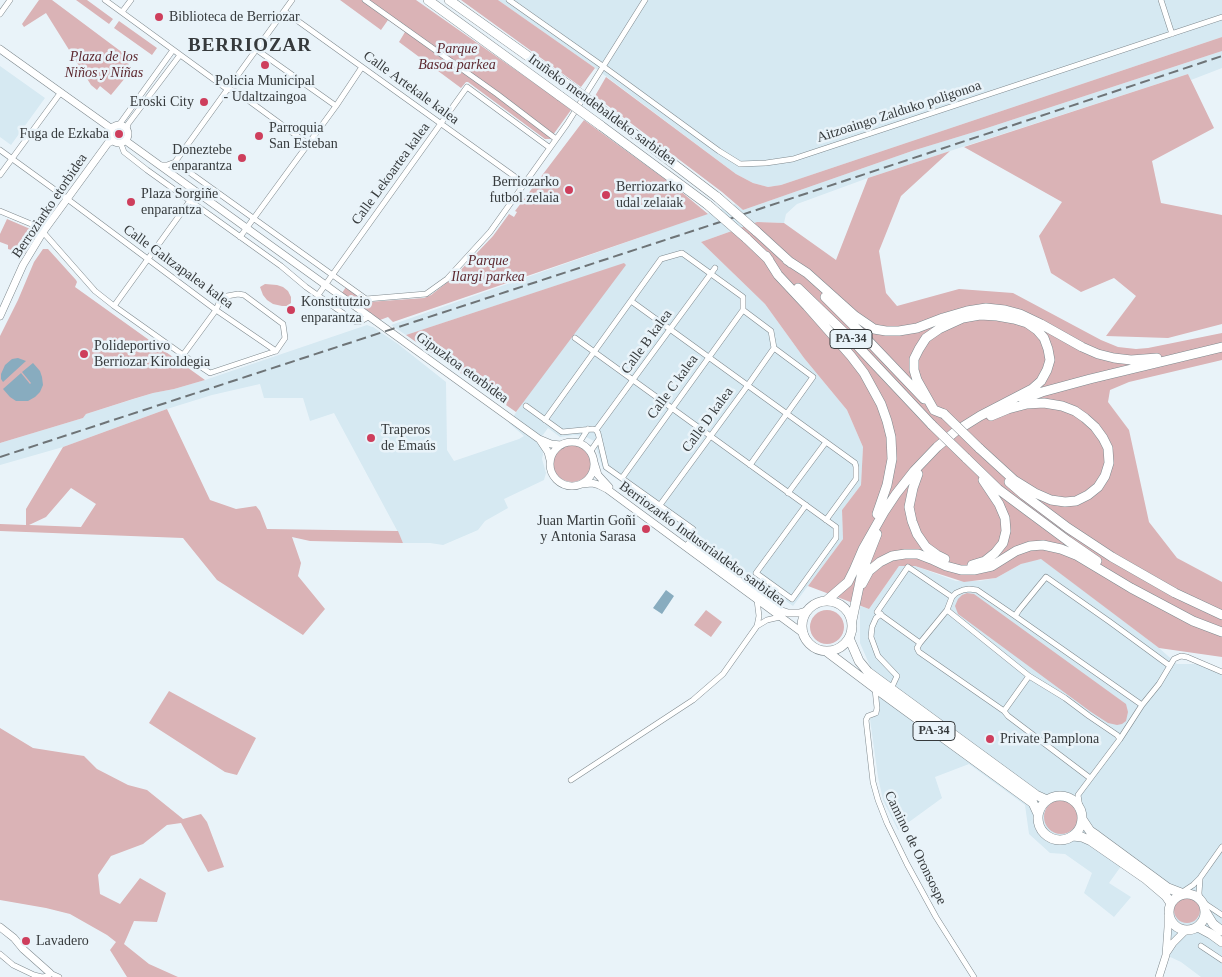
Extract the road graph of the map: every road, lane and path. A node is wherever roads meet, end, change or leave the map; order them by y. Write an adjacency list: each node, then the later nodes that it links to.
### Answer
1 (10, 0): 13 (street)
2 (104, 0): 12 (street)
3 (131, 0): 12 (street)
4 (292, 0): 11 (street)
5 (365, 0): 29 (street)
6 (428, 0): 50 (highway, Iruñeko mendebaldeko sarbidea / PA-34, bridge)
7 (449, 0): 52 (highway, Iruñeko mendebaldeko sarbidea / PA-34, bridge)
8 (508, 0): 21 (street, Aitzoaingo Zalduko poligonoa)
9 (645, 0): 21 (street)
10 (1161, 0): 15 (street)
11 (284, 11): 18 (street); 20 (street, Calle Artekale kalea)
12 (122, 12): 17 (street)
13 (0, 14)
14 (1222, 18): 15 (street, Aitzoaingo Zalduko poligonoa)
15 (1172, 34): 21 (street, Aitzoaingo Zalduko poligonoa)
16 (0, 49): 23 (main road)
17 (173, 50): 19 (street); 26 (street)
18 (256, 50): 22 (street); 24 (street)
19 (180, 55): 22 (street); 28 (street)
20 (362, 67): 24 (street); 25 (street, Calle Artekale kalea)
21 (604, 67): 29 (street)
22 (227, 89): 32 (street); 36 (street)
23 (61, 92): 27 (main road); 35 (street)
24 (336, 106): 32 (street)
25 (441, 124): 33 (street, Calle Lekoartea kalea); 40 (street, Calle Artekale kalea); 55 (street, Calle Lekoartea kalea)
26 (119, 125): 27 (main road); 28 (main road)
27 (112, 129): 30 (main road)
28 (127, 129): 31 (main road)
29 (556, 139): 33 (street)
30 (112, 141): 31 (main road, Gipuzkoa etorbidea); 43 (main road, Berroziarko etorbidea)
31 (123, 142): 37 (main road, Gipuzkoa etorbidea); 41 (street, Gipuzkoa etorbidea)
32 (308, 144): 46 (street)
33 (550, 148): 40 (street)
34 (0, 150): 35 (street, Calle Galtzapalea kalea)
35 (12, 159): 38 (street); 43 (street, Calle Galtzapalea kalea)
36 (175, 162): 37 (street); 46 (street)
37 (161, 165): 39 (main road, Gipuzkoa etorbidea)
38 (0, 175)
39 (182, 180): 41 (street); 42 (main road, Gipuzkoa etorbidea)
40 (525, 184): 55 (street)
41 (175, 190): 44 (street, Gipuzkoa etorbidea)
42 (197, 191): 44 (street); 47 (main road, Gipuzkoa etorbidea)
43 (68, 199): 48 (main road, Berroziarko etorbidea); 51 (street, Calle Galtzapalea kalea)
44 (190, 201): 49 (street, Gipuzkoa etorbidea); 51 (street)
45 (0, 211): 48 (street)
46 (254, 218): 47 (street); 55 (street)
47 (247, 227): 49 (street); 56 (main road, Gipuzkoa etorbidea)
48 (43, 232): 59 (street); 62 (main road, Berroziarko etorbidea)
49 (240, 237): 57 (street, Gipuzkoa etorbidea)
50 (766, 256): 93 (highway, Iruñeko mendebaldeko sarbidea / PA-34, bridge); 105 (highway)
51 (148, 259): 59 (street); 60 (street, Calle Galtzapalea kalea)
52 (787, 260): 73 (highway); 80 (highway, Iruñeko mendebaldeko sarbidea / PA-34)
53 (715, 268): 54 (street, Calle B kalea)
54 (711, 274): 58 (street); 61 (street); 64 (street, Calle B kalea)
55 (332, 275): 56 (street)
56 (326, 284): 57 (street); 63 (main road, Gipuzkoa etorbidea)
57 (318, 295): 63 (street, Gipuzkoa etorbidea)
58 (630, 301): 64 (street); 70 (street)
59 (114, 306): 71 (street)
60 (216, 310): 69 (street, Calle Galtzapalea kalea); 69 (street); 71 (street)
61 (743, 310): 68 (street); 72 (street, Calle C kalea)
62 (0, 316)
63 (370, 316): 87 (main road, Gipuzkoa etorbidea)
64 (670, 329): 72 (street); 74 (street, Calle B kalea)
65 (575, 338): 70 (street)
66 (1222, 343): 73 (highway)
67 (1222, 347): 81 (highway)
68 (774, 348): 75 (street, Calle D kalea); 79 (street)
69 (276, 351): 71 (street)
70 (594, 352): 74 (street); 82 (street)
71 (184, 355)
72 (708, 357): 75 (street); 78 (street, Calle C kalea)
73 (1164, 357): 76 (highway)
74 (633, 380): 78 (street); 84 (street, Calle B kalea)
75 (748, 385): 79 (street); 85 (street, Calle D kalea)
76 (1017, 397): 80 (highway); 105 (highway)
77 (526, 406): 82 (street)
78 (672, 408): 85 (street); 98 (street, Calle C kalea)
79 (787, 414): 88 (street); 96 (street)
80 (940, 414): 91 (highway, bridge)
81 (984, 418): 91 (highway); 97 (highway)
82 (545, 420): 83 (street)
83 (588, 429): 84 (street); 89 (street)
84 (596, 430): 86 (street)
85 (711, 436): 96 (street); 101 (street, Calle D kalea)
86 (599, 438): 92 (street); 98 (street)
87 (539, 439): 90 (main road, Gipuzkoa etorbidea); 94 (main road, Gipuzkoa etorbidea)
88 (826, 442): 100 (street); 103 (street)
89 (579, 443): 90 (main road); 92 (main road)
90 (561, 445): 94 (main road)
91 (977, 450): 113 (highway)
92 (590, 452): 95 (main road)
93 (966, 458): 97 (highway); 118 (highway)
94 (550, 460): 99 (main road)
95 (594, 462): 99 (main road); 111 (main road, Berriozarko Industrialdeko sarbidea)
96 (750, 464): 100 (street)
97 (918, 474): 106 (highway)
98 (622, 478): 101 (street)
99 (582, 484): 108 (main road, Berriozarko Industrialdeko sarbidea)
100 (788, 492): 102 (street)
101 (660, 505): 104 (street)
102 (806, 505): 103 (street); 103 (street)
103 (826, 520)
104 (693, 528)
105 (863, 548): 109 (highway)
106 (857, 593): 116 (highway); 118 (highway)
107 (952, 597): 110 (street); 112 (street); 114 (street)
108 (757, 600): 115 (main road, Berriozarko Industrialdeko sarbidea); 117 (street)
109 (826, 600): 111 (highway); 116 (highway)
110 (947, 610): 121 (street); 125 (street)
111 (806, 611): 119 (highway)
112 (881, 614): 121 (street); 127 (street)
113 (1222, 615)
114 (1016, 616): 123 (street); 128 (street)
115 (780, 617): 117 (street); 119 (main road, Berriozarko Industrialdeko sarbidea)
116 (852, 620): 120 (highway)
117 (757, 626): 132 (street)
118 (1222, 631)
119 (804, 634): 122 (highway, PA-34)
120 (849, 638): 122 (highway); 127 (highway, PA-34)
121 (920, 642): 129 (street)
122 (826, 651): 126 (highway, PA-34)
123 (1170, 666): 124 (street); 128 (street)
124 (1222, 672)
125 (1030, 676): 129 (street); 130 (street)
126 (875, 688): 135 (highway, PA-34); 157 (street, Camino de Oronsospe)
127 (891, 689): 133 (highway, PA-34)
128 (1142, 705): 130 (street)
129 (1004, 711): 131 (street)
130 (1120, 739): 131 (street)
131 (1090, 778): 134 (street)
132 (571, 780)
133 (1047, 800): 134 (highway); 135 (highway)
134 (1080, 808): 136 (highway)
135 (1038, 814): 137 (highway, PA-34)
136 (1082, 819): 137 (highway); 140 (highway)
137 (1073, 836): 142 (highway, PA-34)
138 (1222, 848): 139 (street)
139 (1200, 878): 140 (street); 141 (street)
140 (1181, 894): 141 (highway); 142 (highway)
141 (1201, 900): 143 (highway); 144 (street)
142 (1170, 902): 145 (highway)
143 (1205, 911): 147 (highway); 149 (highway)
144 (1222, 915)
145 (1168, 916): 148 (highway); 153 (main road)
146 (0, 927): 155 (main road)
147 (1198, 927): 148 (highway); 150 (highway)
148 (1186, 930): 153 (main road)
149 (1222, 931)
150 (1222, 942)
151 (1201, 946): 154 (street)
152 (0, 954): 155 (street)
153 (1166, 955): 158 (main road)
154 (1222, 960)
155 (49, 976): 156 (street)
156 (59, 977)
157 (974, 977)
158 (1159, 977)

